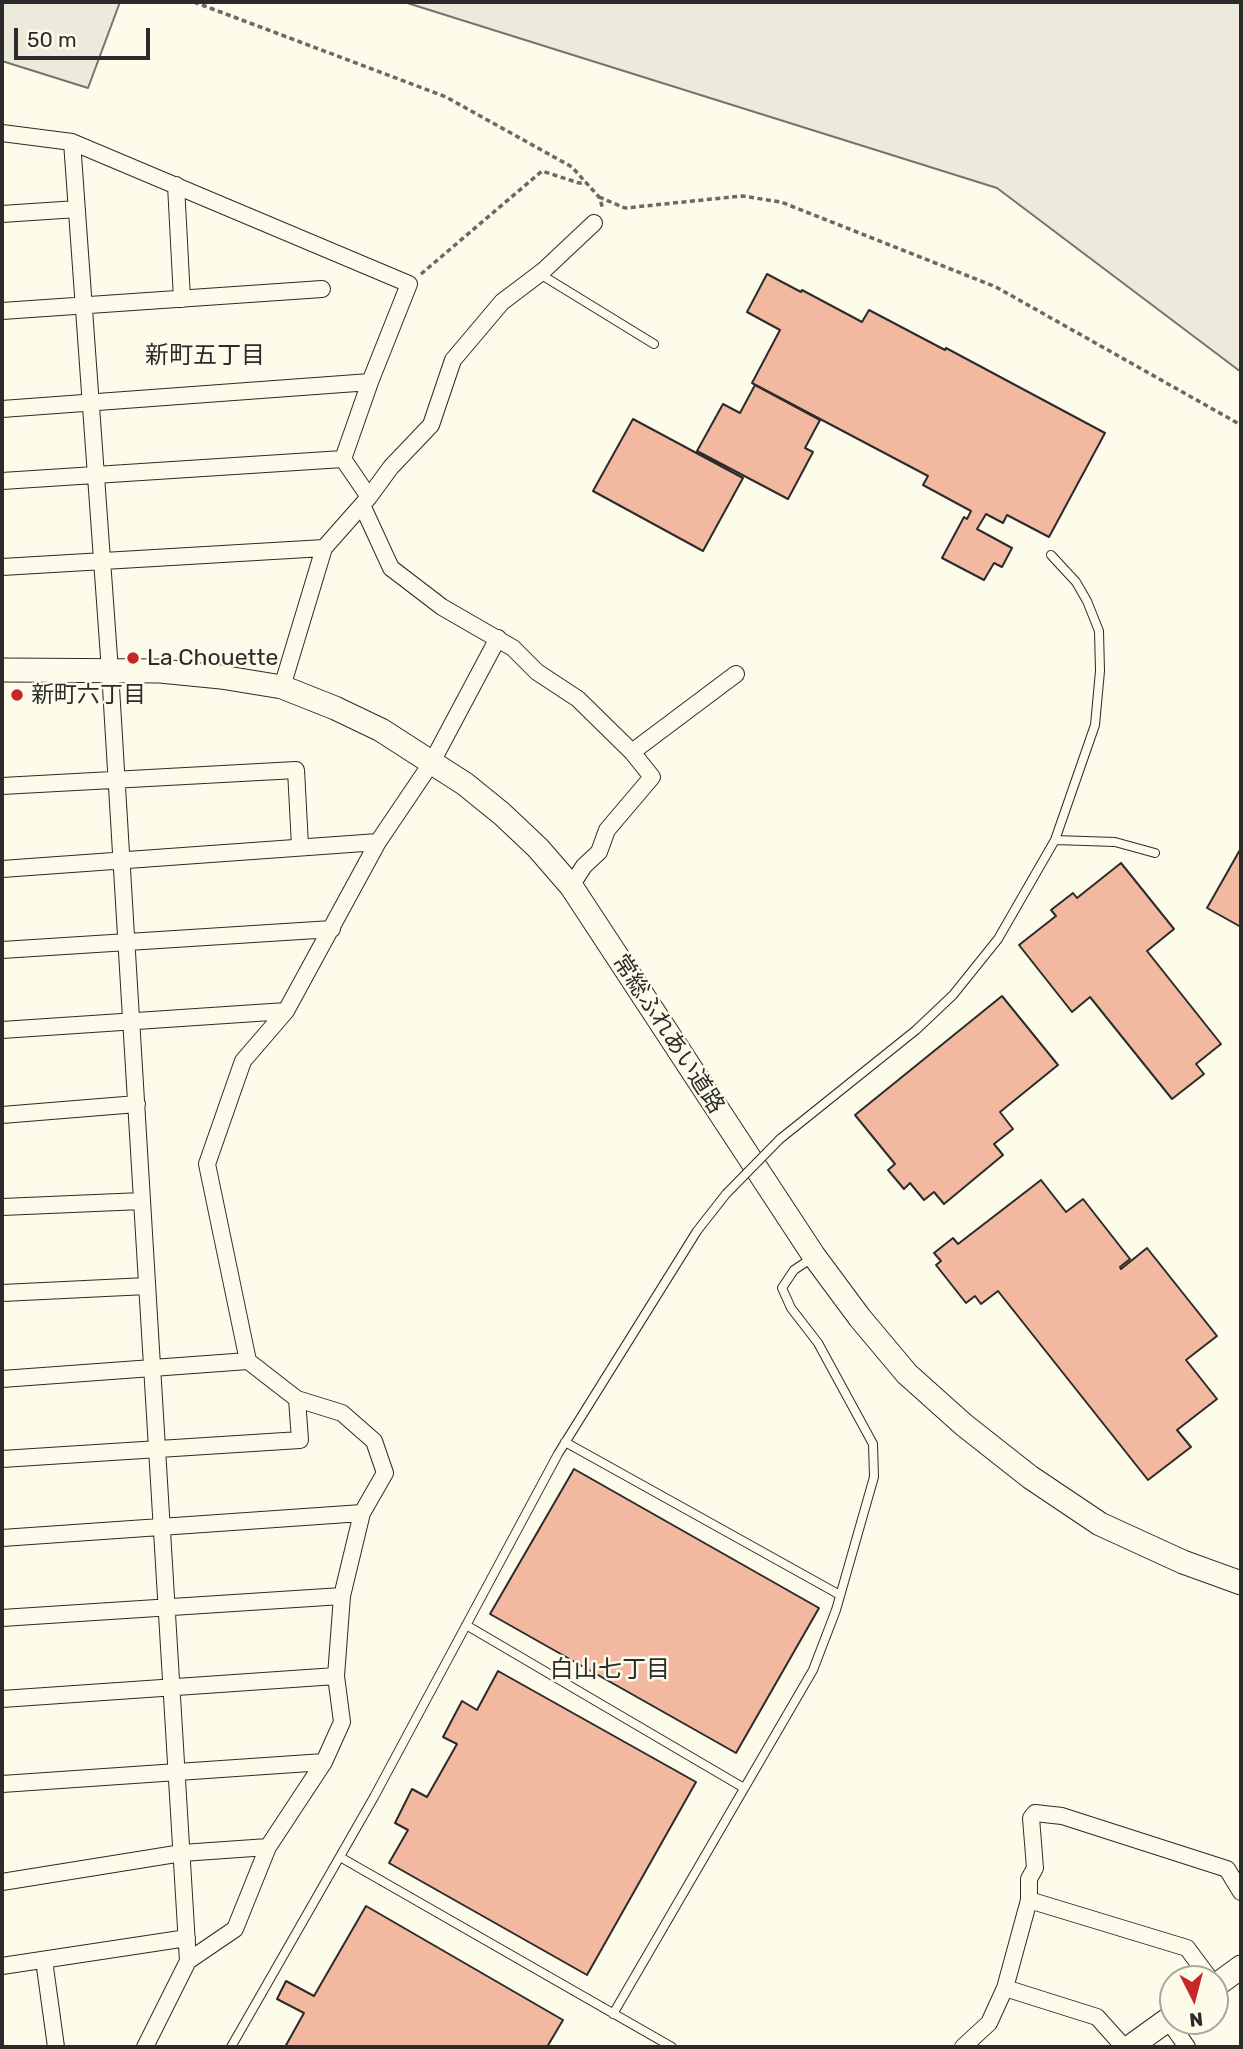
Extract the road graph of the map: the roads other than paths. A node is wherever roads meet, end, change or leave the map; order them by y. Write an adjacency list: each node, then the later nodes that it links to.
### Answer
1 (2, 133): 2 (street)
2 (72, 142): 3 (street); 4 (street)
3 (176, 186): 9 (street); 13 (street)
4 (77, 209): 5 (street); 10 (street)
5 (2, 214)
6 (594, 223): 7 (street)
7 (540, 274): 12 (lane); 19 (street)
8 (322, 289): 9 (street)
9 (182, 299): 10 (street)
10 (84, 306): 11 (street); 14 (street)
11 (2, 311)
12 (654, 344)
13 (370, 383): 14 (street); 16 (street)
14 (91, 403): 15 (street); 17 (street)
15 (2, 408)
16 (343, 459): 17 (street); 19 (street)
17 (96, 475): 18 (street); 22 (street)
18 (2, 481)
19 (366, 501): 20 (street); 24 (street)
20 (324, 548): 22 (street); 28 (street)
21 (1051, 555): 33 (lane)
22 (102, 561): 23 (street); 26 (street)
23 (2, 567)
24 (498, 638): 29 (street); 30 (street)
25 (2, 670): 26 (street, 常総ふれあい道路)
26 (110, 671): 28 (street, 常総ふれあい道路); 31 (street)
27 (736, 674): 29 (street)
28 (282, 687): 30 (street, 常総ふれあい道路)
29 (632, 752): 39 (street)
30 (432, 762): 34 (street); 39 (street, 常総ふれあい道路)
31 (117, 781): 32 (street); 35 (street); 37 (street)
32 (2, 786)
33 (1055, 841): 36 (lane); 57 (lane, bridge)
34 (378, 842): 35 (street); 40 (street)
35 (300, 846): 37 (street)
36 (1155, 853)
37 (122, 861): 38 (street); 41 (street)
38 (2, 869)
39 (570, 886): 50 (street, 常総ふれあい道路)
40 (332, 929): 41 (street); 43 (street)
41 (127, 942): 42 (street); 44 (street)
42 (2, 950)
43 (286, 1011): 44 (street); 53 (street)
44 (132, 1022): 45 (street); 46 (street)
45 (2, 1030)
46 (136, 1104): 47 (street); 48 (street)
47 (2, 1115)
48 (142, 1201): 49 (street); 51 (street)
49 (2, 1208)
50 (814, 1256): 63 (street, 常総ふれあい道路); 64 (lane)
51 (148, 1286): 52 (street); 54 (street)
52 (2, 1293)
53 (248, 1361): 54 (street); 56 (street)
54 (152, 1370): 55 (street); 58 (street)
55 (2, 1379)
56 (297, 1399): 58 (street); 60 (street)
57 (565, 1442): 64 (lane); 68 (lane)
58 (157, 1449): 59 (street); 61 (street)
59 (2, 1459)
60 (362, 1513): 61 (street); 65 (street)
61 (162, 1527): 62 (street); 66 (street)
62 (2, 1538)
63 (1241, 1583)
64 (840, 1595): 75 (lane)
65 (342, 1596): 66 (street); 69 (street)
66 (167, 1607): 67 (street); 70 (street)
67 (2, 1618)
68 (466, 1625): 75 (lane); 78 (lane)
69 (335, 1676): 70 (street); 72 (street)
70 (172, 1687): 71 (street); 73 (street)
71 (2, 1699)
72 (324, 1762): 73 (street); 76 (street)
73 (177, 1772): 74 (street); 77 (street)
74 (2, 1784)
75 (744, 1788): 88 (lane)
76 (268, 1847): 77 (street); 84 (street)
77 (182, 1853): 79 (street); 82 (street)
78 (340, 1857): 88 (lane); 92 (lane)
79 (2, 1882)
80 (1241, 1892): 81 (street)
81 (1029, 1900): 85 (street); 87 (street)
82 (187, 1938): 83 (street); 84 (street)
83 (44, 1960): 86 (street); 90 (street)
84 (188, 1961): 91 (street)
85 (1200, 1965)
86 (2, 1966)
87 (1006, 1988): 94 (street); 95 (street)
88 (613, 2014): 93 (lane)
89 (1159, 2026): 96 (street)
90 (56, 2047)
91 (145, 2047)
92 (231, 2047)
93 (672, 2047)
94 (963, 2047)
95 (1124, 2047)
96 (1130, 2047)

